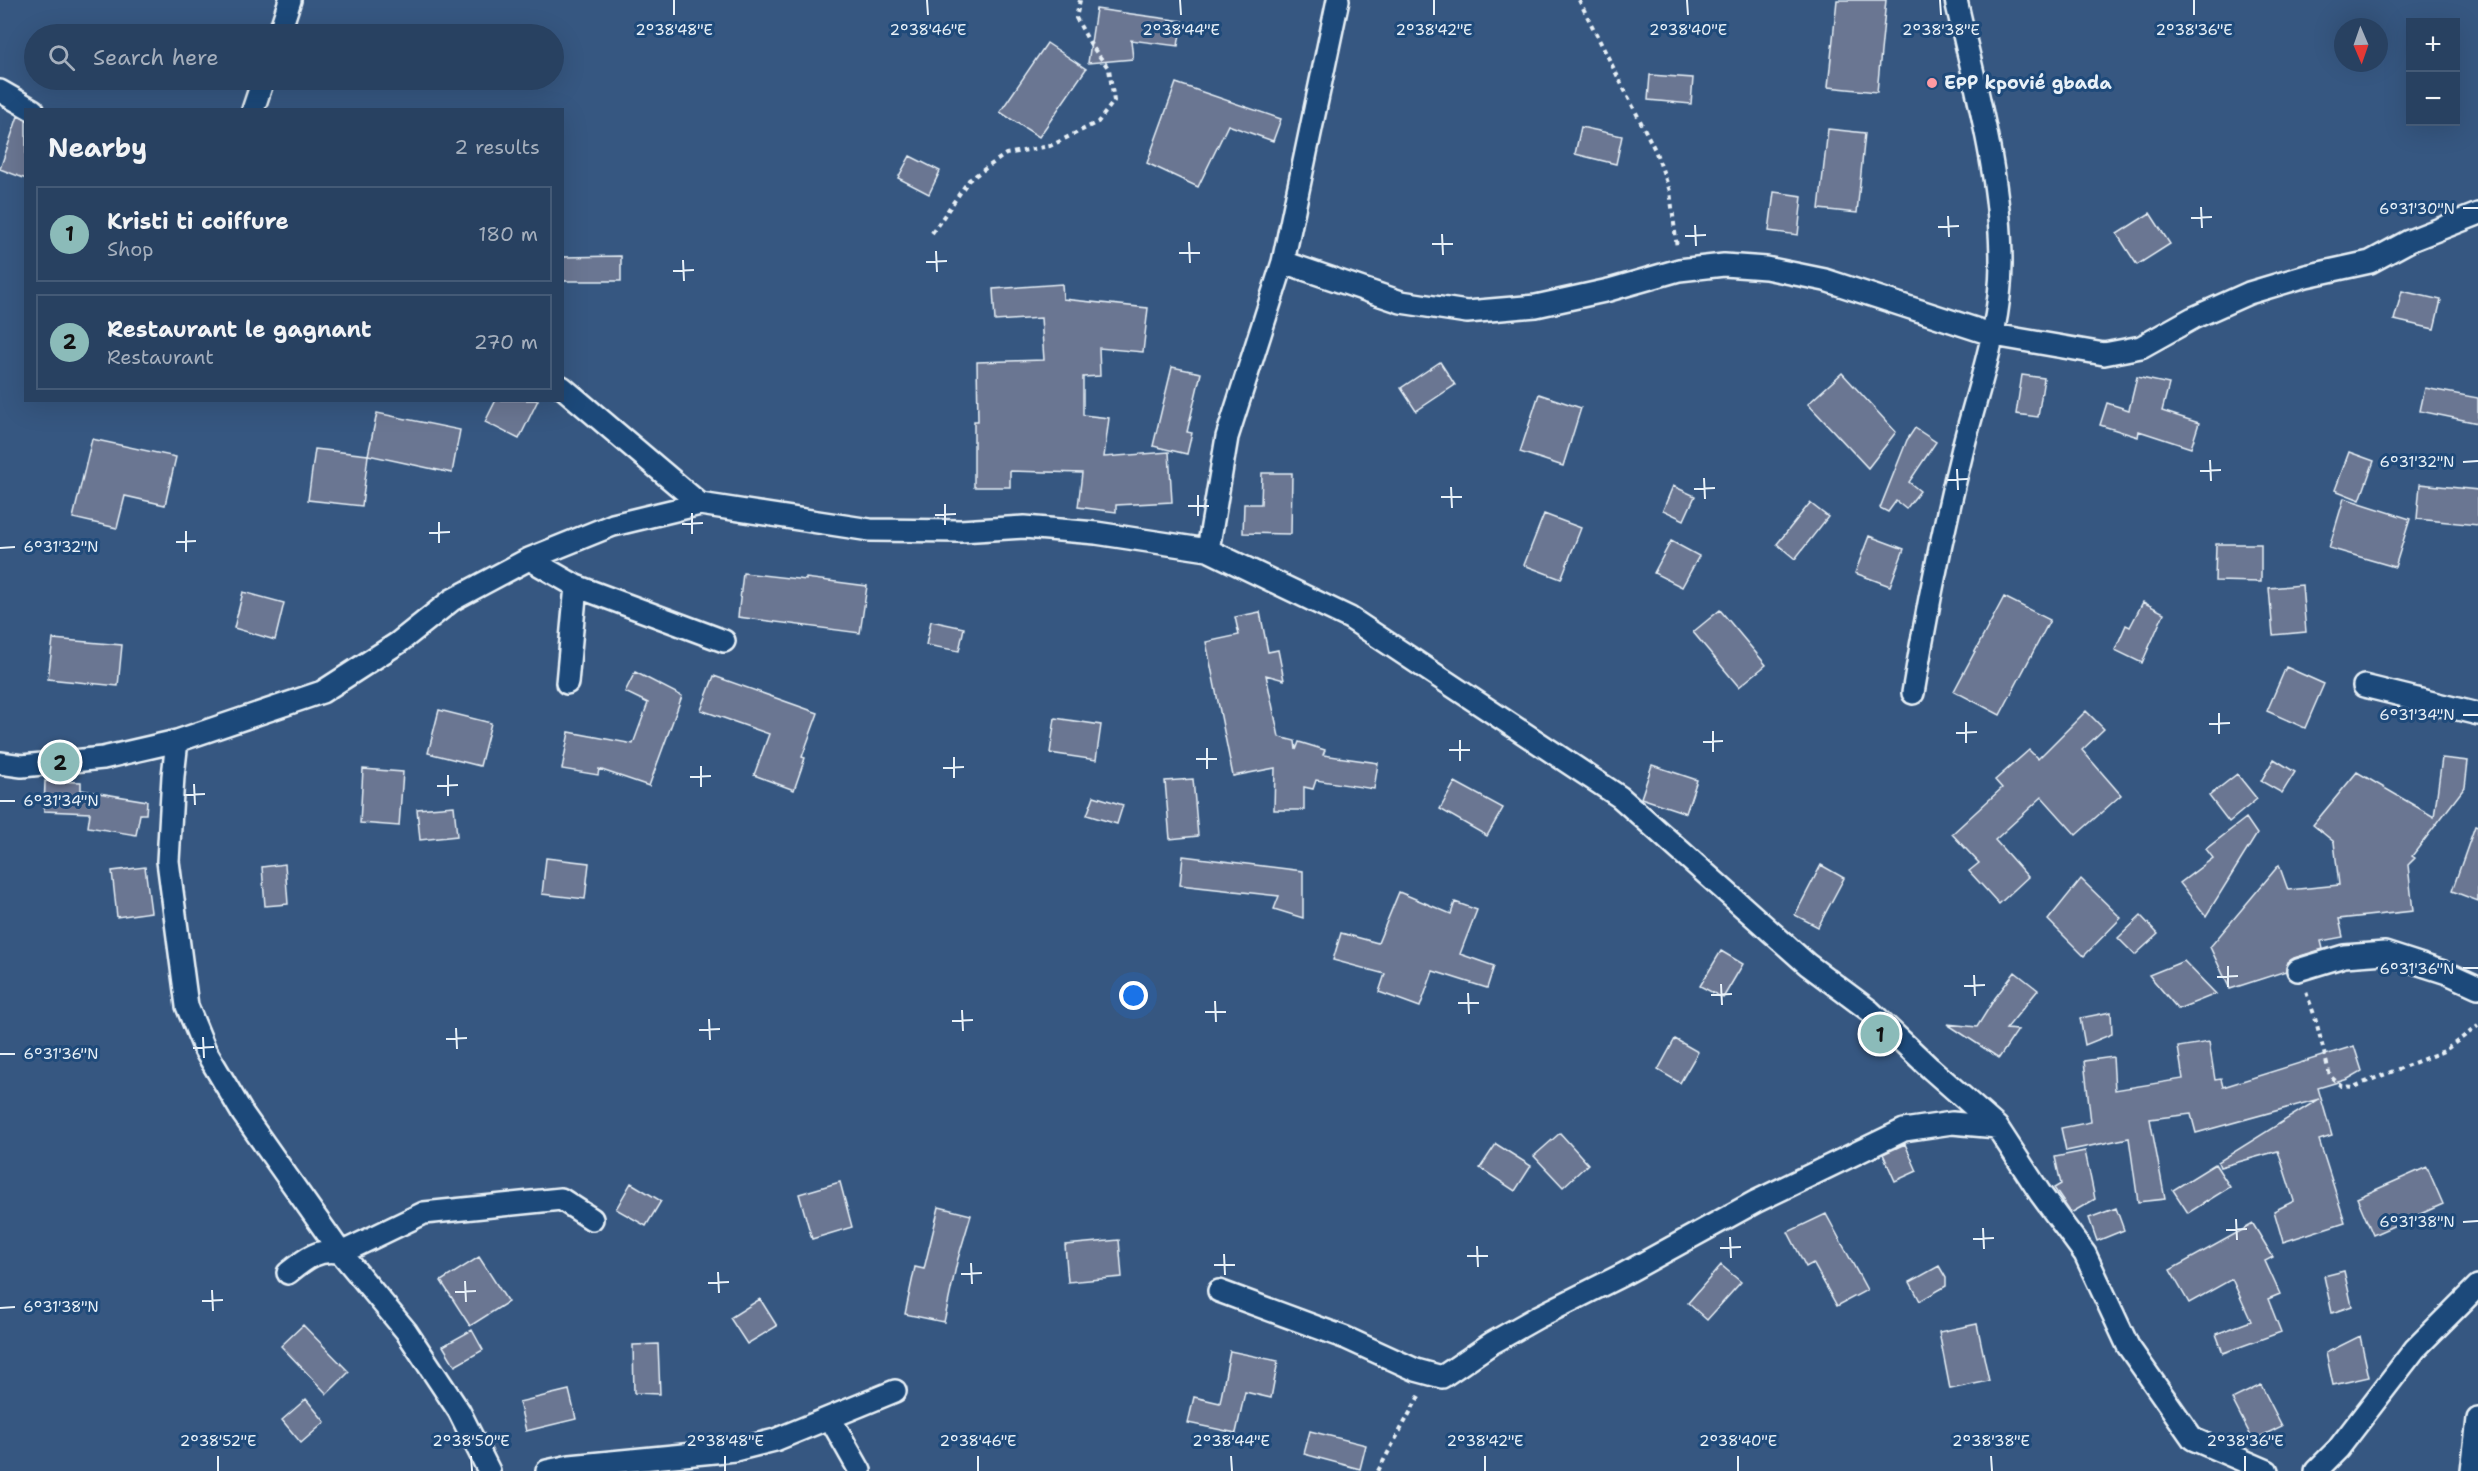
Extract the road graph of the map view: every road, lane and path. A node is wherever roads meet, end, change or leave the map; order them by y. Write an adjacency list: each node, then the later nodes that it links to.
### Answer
1 (290, 0): 6 (street)
2 (1080, 0): 12 (path)
3 (1338, 0): 13 (street)
4 (1579, 0): 14 (path)
5 (1956, 0): 15 (street)
6 (282, 24)
7 (260, 90): 10 (street)
8 (0, 91): 9 (street)
9 (30, 108)
10 (254, 108)
11 (2478, 214): 15 (street)
12 (932, 233)
13 (1283, 262): 14 (street); 18 (street)
14 (1679, 270): 15 (street)
15 (1994, 335): 24 (street)
16 (564, 389): 17 (street)
17 (700, 504): 18 (street); 19 (street)
18 (1208, 550): 31 (street)
19 (530, 559): 20 (street); 26 (street)
20 (576, 586): 21 (street); 22 (street)
21 (724, 641)
22 (567, 683)
23 (2364, 686): 25 (street)
24 (1913, 693)
25 (2478, 714)
26 (177, 741): 27 (street); 33 (street)
27 (0, 763)
28 (2298, 970): 29 (street); 30 (path)
29 (2478, 987)
30 (2478, 1026)
31 (1997, 1126): 37 (street); 45 (street)
32 (592, 1219): 33 (street)
33 (341, 1253): 34 (street); 41 (street)
34 (288, 1273)
35 (2478, 1286): 46 (street)
36 (1219, 1292): 37 (street)
37 (1442, 1377): 44 (path)
38 (895, 1391): 39 (street)
39 (830, 1418): 42 (street); 43 (street)
40 (2478, 1419): 47 (street)
41 (489, 1471)
42 (547, 1471)
43 (860, 1471)
44 (1378, 1471)
45 (2267, 1471)
46 (2316, 1471)
47 (2472, 1471)

